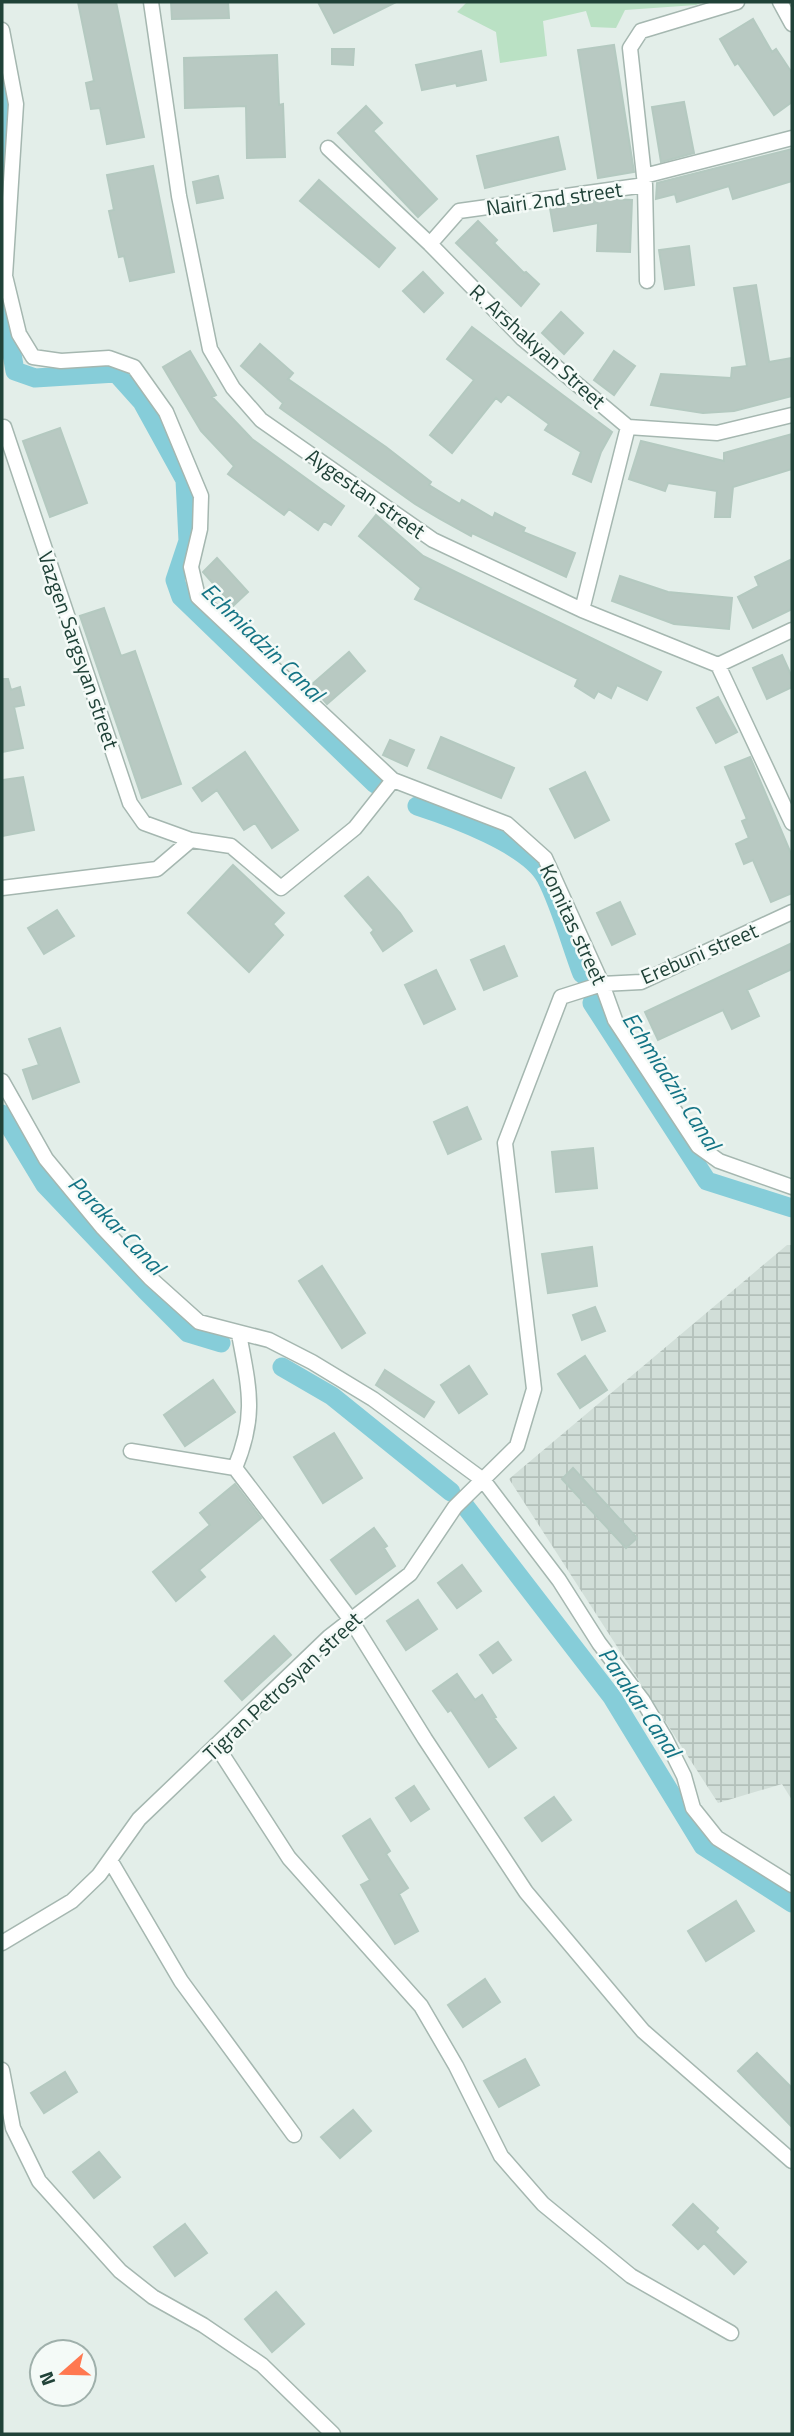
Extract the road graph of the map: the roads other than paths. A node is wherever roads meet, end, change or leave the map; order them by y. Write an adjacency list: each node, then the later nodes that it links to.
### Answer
1 (151, 2): 14 (street, Aygestan street)
2 (737, 2): 8 (street, Nairi 2nd street)
3 (780, 2): 4 (street)
4 (792, 24)
5 (2, 30): 17 (street, Komitas street)
6 (792, 138): 8 (street)
7 (328, 148): 9 (street, R. Arshakyan Street)
8 (645, 180): 9 (street, Nairi 2nd street); 10 (street)
9 (430, 244): 13 (street, R. Arshakyan Street)
10 (648, 281)
11 (792, 415): 13 (street)
12 (4, 427): 19 (street, Vazgen Sargsyan street)
13 (628, 427): 14 (street)
14 (582, 610): 16 (street, Aygestan street)
15 (792, 630): 16 (street)
16 (718, 665): 18 (street)
17 (393, 780): 19 (street, Vazgen Sargsyan street); 22 (street, Komitas street)
18 (792, 823)
19 (191, 840): 20 (street)
20 (2, 888)
21 (792, 912): 22 (street, Erebuni street)
22 (603, 984): 24 (street, Komitas street); 28 (street, Tigran Petrosyan street)
23 (2, 1081): 25 (street)
24 (792, 1187)
25 (239, 1334): 27 (street); 28 (street)
26 (131, 1451): 27 (street)
27 (235, 1468): 29 (street)
28 (483, 1480): 29 (street, Tigran Petrosyan street); 32 (street)
29 (351, 1620): 30 (street, Tigran Petrosyan street); 36 (street)
30 (216, 1745): 31 (street, Tigran Petrosyan street); 37 (street)
31 (110, 1860): 33 (street, Tigran Petrosyan street); 35 (street)
32 (792, 1885)
33 (2, 1943)
34 (2, 2070): 38 (street)
35 (294, 2135)
36 (792, 2161)
37 (731, 2333)
38 (333, 2434)

